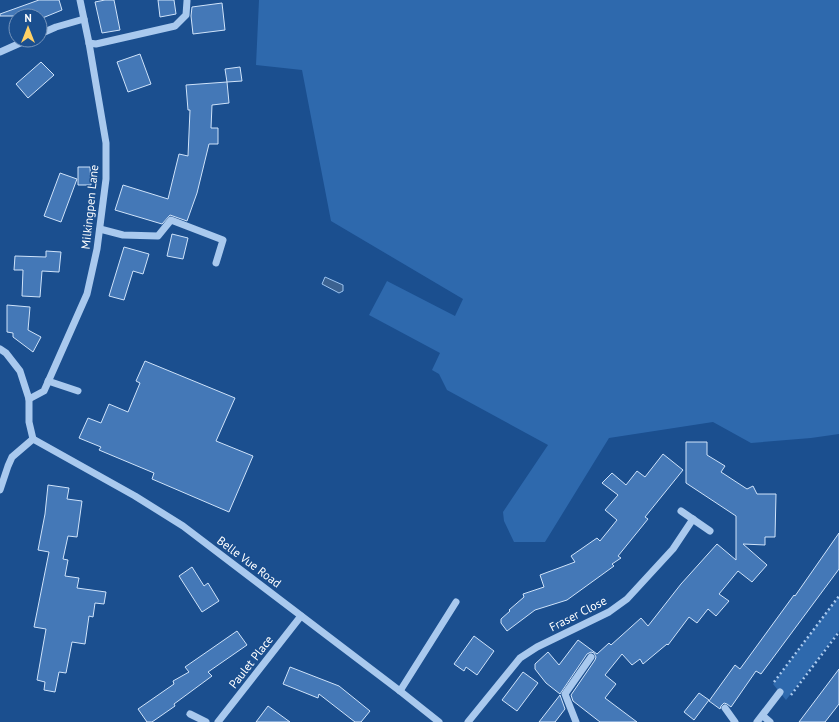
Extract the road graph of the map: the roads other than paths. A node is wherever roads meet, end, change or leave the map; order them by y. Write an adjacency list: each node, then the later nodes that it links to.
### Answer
1 (80, 0): 3 (street, Milkingpen Lane)
2 (187, 0): 5 (street)
3 (84, 19): 4 (street); 5 (street, Milkingpen Lane)
4 (48, 31)
5 (89, 43): 6 (street, Milkingpen Lane)
6 (100, 229): 7 (street); 9 (street, Milkingpen Lane)
7 (216, 263)
8 (0, 349): 11 (street)
9 (48, 381): 10 (street); 11 (street, Milkingpen Lane)
10 (78, 391)
11 (28, 399): 12 (street)
12 (33, 439): 13 (street); 18 (street, Belle Vue Road)
13 (0, 490)
14 (681, 511): 15 (street)
15 (694, 520): 16 (street); 28 (street, Fraser Close)
16 (710, 531)
17 (456, 602): 20 (street)
18 (301, 616): 20 (street, Belle Vue Road); 26 (street, Paulet Place)
19 (591, 657): 29 (street)
20 (400, 691): 27 (street, Belle Vue Road)
21 (780, 692): 24 (street)
22 (724, 708): 30 (street)
23 (190, 714): 25 (street)
24 (763, 716): 31 (street); 32 (street)
25 (206, 722)
26 (218, 722)
27 (439, 722)
28 (468, 722)
29 (576, 722)
30 (735, 722)
31 (757, 722)
32 (770, 722)

